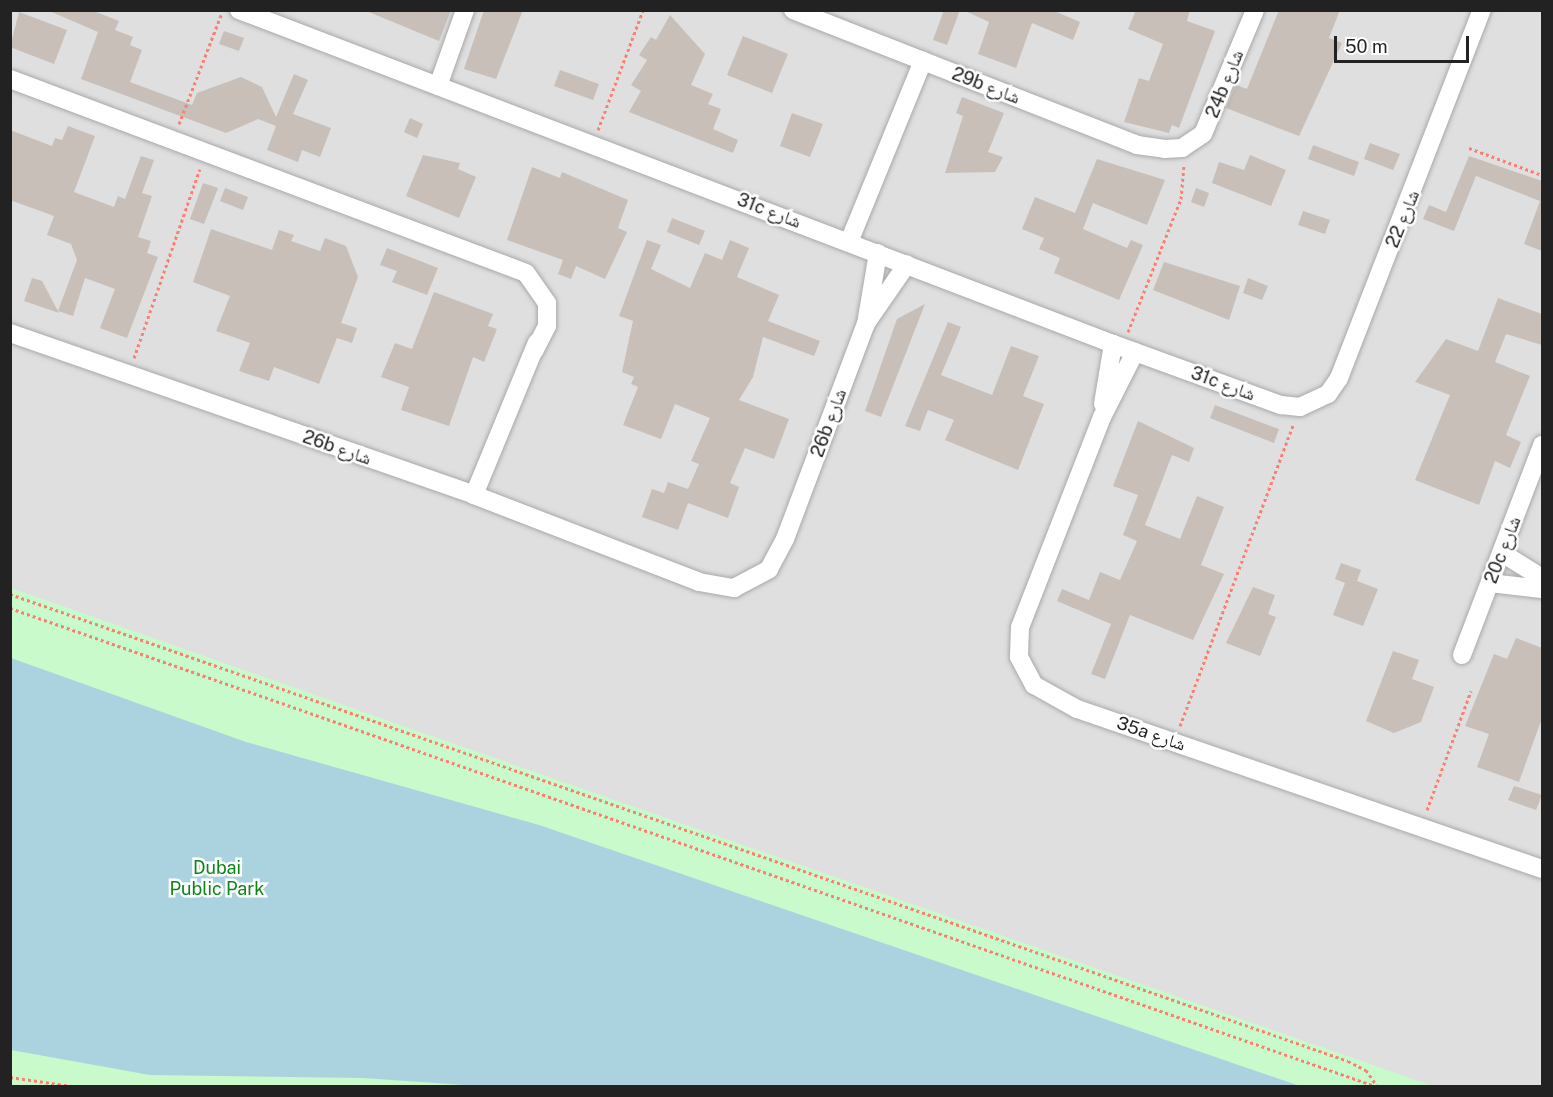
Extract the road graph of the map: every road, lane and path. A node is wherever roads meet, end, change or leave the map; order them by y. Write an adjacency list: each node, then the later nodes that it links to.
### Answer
1 (223, 10): 11 (path)
2 (239, 10): 10 (street, 31c شارع)
3 (465, 10): 10 (street)
4 (643, 10): 12 (path)
5 (793, 10): 8 (street, 29b شارع)
6 (1255, 10): 13 (street, 24b شارع)
7 (1482, 10): 24 (street, شارع 22)
8 (923, 61): 13 (street, 29b شارع); 17 (street)
9 (10, 80): 11 (street)
10 (438, 86): 12 (street, 31c شارع)
11 (172, 141): 15 (street)
12 (593, 145): 17 (street, 31c شارع)
13 (1182, 148): 22 (path)
14 (1469, 148): 16 (path)
15 (206, 153): 23 (path); 26 (street)
16 (1542, 175)
17 (849, 242): 18 (street, 31c شارع)
18 (878, 253): 19 (street, 31c شارع); 20 (street, 26b شارع)
19 (907, 264): 20 (street, 26b شارع); 22 (street, 31c شارع)
20 (866, 324): 26 (street, 26b شارع)
21 (10, 333): 23 (street, 26b شارع)
22 (1123, 348): 24 (street, 31c شارع); 35 (street, 35a شارع)
23 (128, 374): 26 (street, 26b شارع)
24 (1300, 407): 35 (path)
25 (1542, 445): 27 (street, 20c شارع)
26 (474, 495)
27 (1502, 553): 28 (street); 29 (street, 20c شارع)
28 (1542, 578)
29 (1490, 583): 30 (street); 33 (street, 20c شارع)
30 (1542, 589)
31 (10, 594): 40 (path)
32 (10, 608): 40 (path)
33 (1462, 655)
34 (1472, 691): 36 (path)
35 (1174, 742): 36 (street, 35a شارع)
36 (1421, 826): 37 (street, 35a شارع)
37 (1542, 869)
38 (10, 1077): 39 (path)
39 (71, 1086)
40 (1377, 1086)

